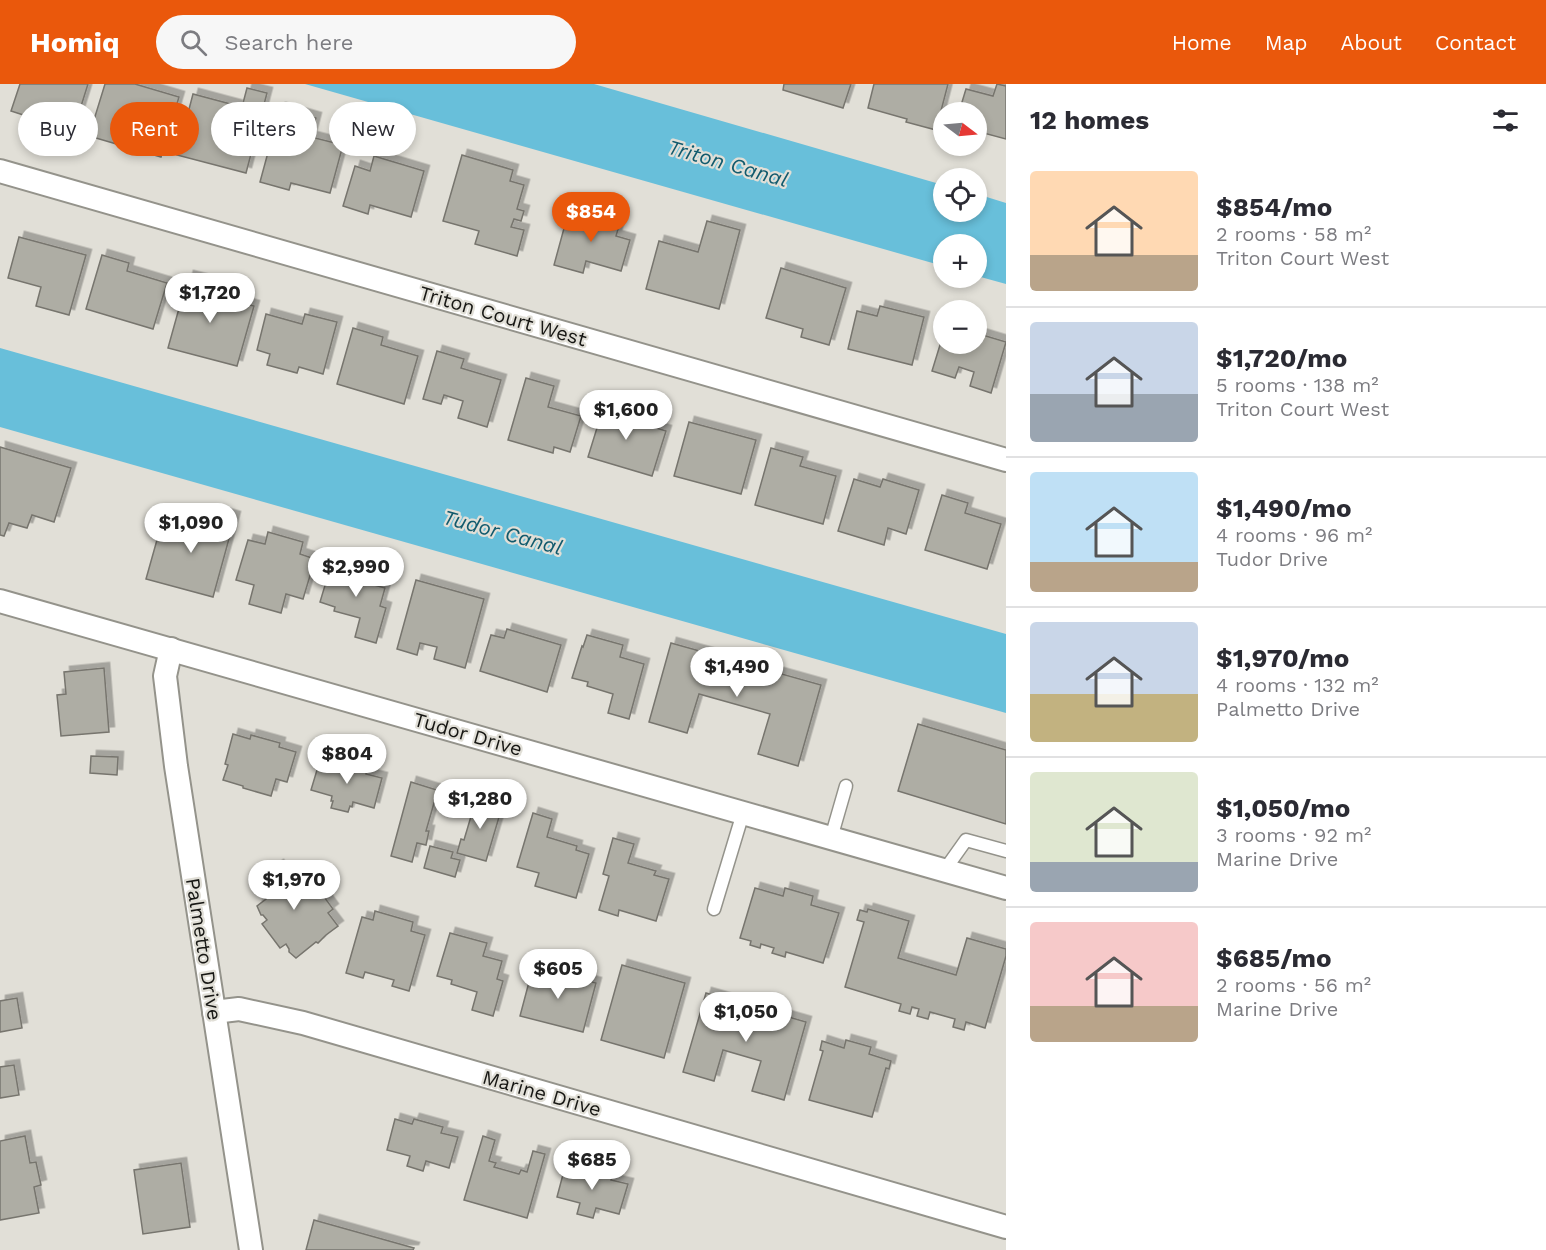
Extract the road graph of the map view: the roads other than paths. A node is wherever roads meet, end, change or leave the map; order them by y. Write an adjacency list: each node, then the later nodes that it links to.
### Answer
1 (0, 171): 2 (street, Triton Court West)
2 (1006, 460)
3 (0, 601): 4 (street, Tudor Drive)
4 (171, 649): 6 (street, Tudor Drive); 12 (street, Palmetto Drive)
5 (846, 786): 7 (lane)
6 (743, 813): 7 (street, Tudor Drive); 11 (lane)
7 (831, 838): 9 (street, Tudor Drive)
8 (1006, 851): 9 (lane)
9 (944, 871): 10 (street, Tudor Drive)
10 (1006, 888)
11 (714, 909)
12 (214, 1012): 13 (street, Marine Drive); 14 (street, Palmetto Drive)
13 (1006, 1227)
14 (250, 1250)

